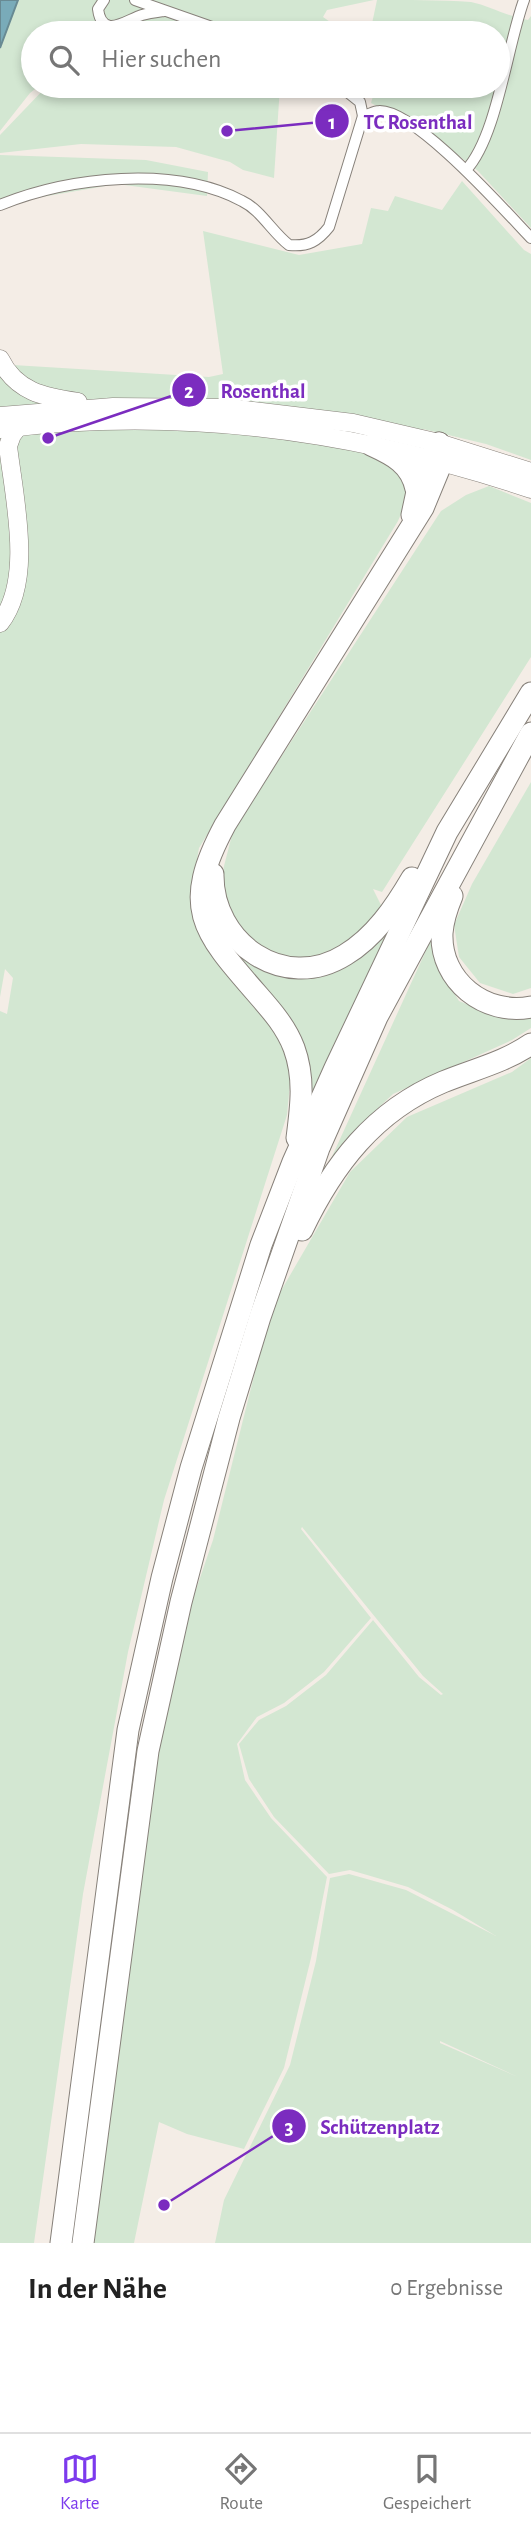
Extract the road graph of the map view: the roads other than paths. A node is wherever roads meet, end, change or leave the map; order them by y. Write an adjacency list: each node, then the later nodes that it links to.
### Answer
1 (104, 0): 5 (street)
2 (135, 0): 4 (street)
3 (524, 0): 8 (street)
4 (164, 11): 6 (street); 7 (street)
5 (103, 21)
6 (132, 21)
7 (194, 21)
8 (510, 50)
9 (355, 98): 11 (street)
10 (497, 98): 12 (street)
11 (363, 116): 12 (street); 13 (street)
12 (466, 170): 14 (street)
13 (0, 205)
14 (531, 238)
15 (0, 359): 16 (main road)
16 (113, 407): 17 (main road); 18 (main road)
17 (223, 415): 19 (main road); 21 (main road); 22 (main road)
18 (0, 416)
19 (19, 426): 20 (main road); 27 (main road)
20 (0, 429)
21 (372, 445): 22 (main road); 25 (highway)
22 (436, 454): 23 (main road); 25 (highway); 26 (main road); 28 (highway)
23 (531, 472)
24 (0, 473): 27 (main road)
25 (416, 489): 28 (highway)
26 (531, 489)
27 (16, 516): 29 (main road)
28 (405, 538): 32 (highway)
29 (0, 623)
30 (531, 693): 34 (highway)
31 (531, 733): 33 (highway)
32 (225, 825): 34 (highway); 37 (highway)
33 (477, 828): 35 (highway); 38 (highway)
34 (447, 832): 37 (highway)
35 (531, 1007)
36 (531, 1044): 38 (highway)
37 (293, 1162): 39 (highway)
38 (260, 1317): 40 (highway)
39 (61, 2243)
40 (83, 2243)

